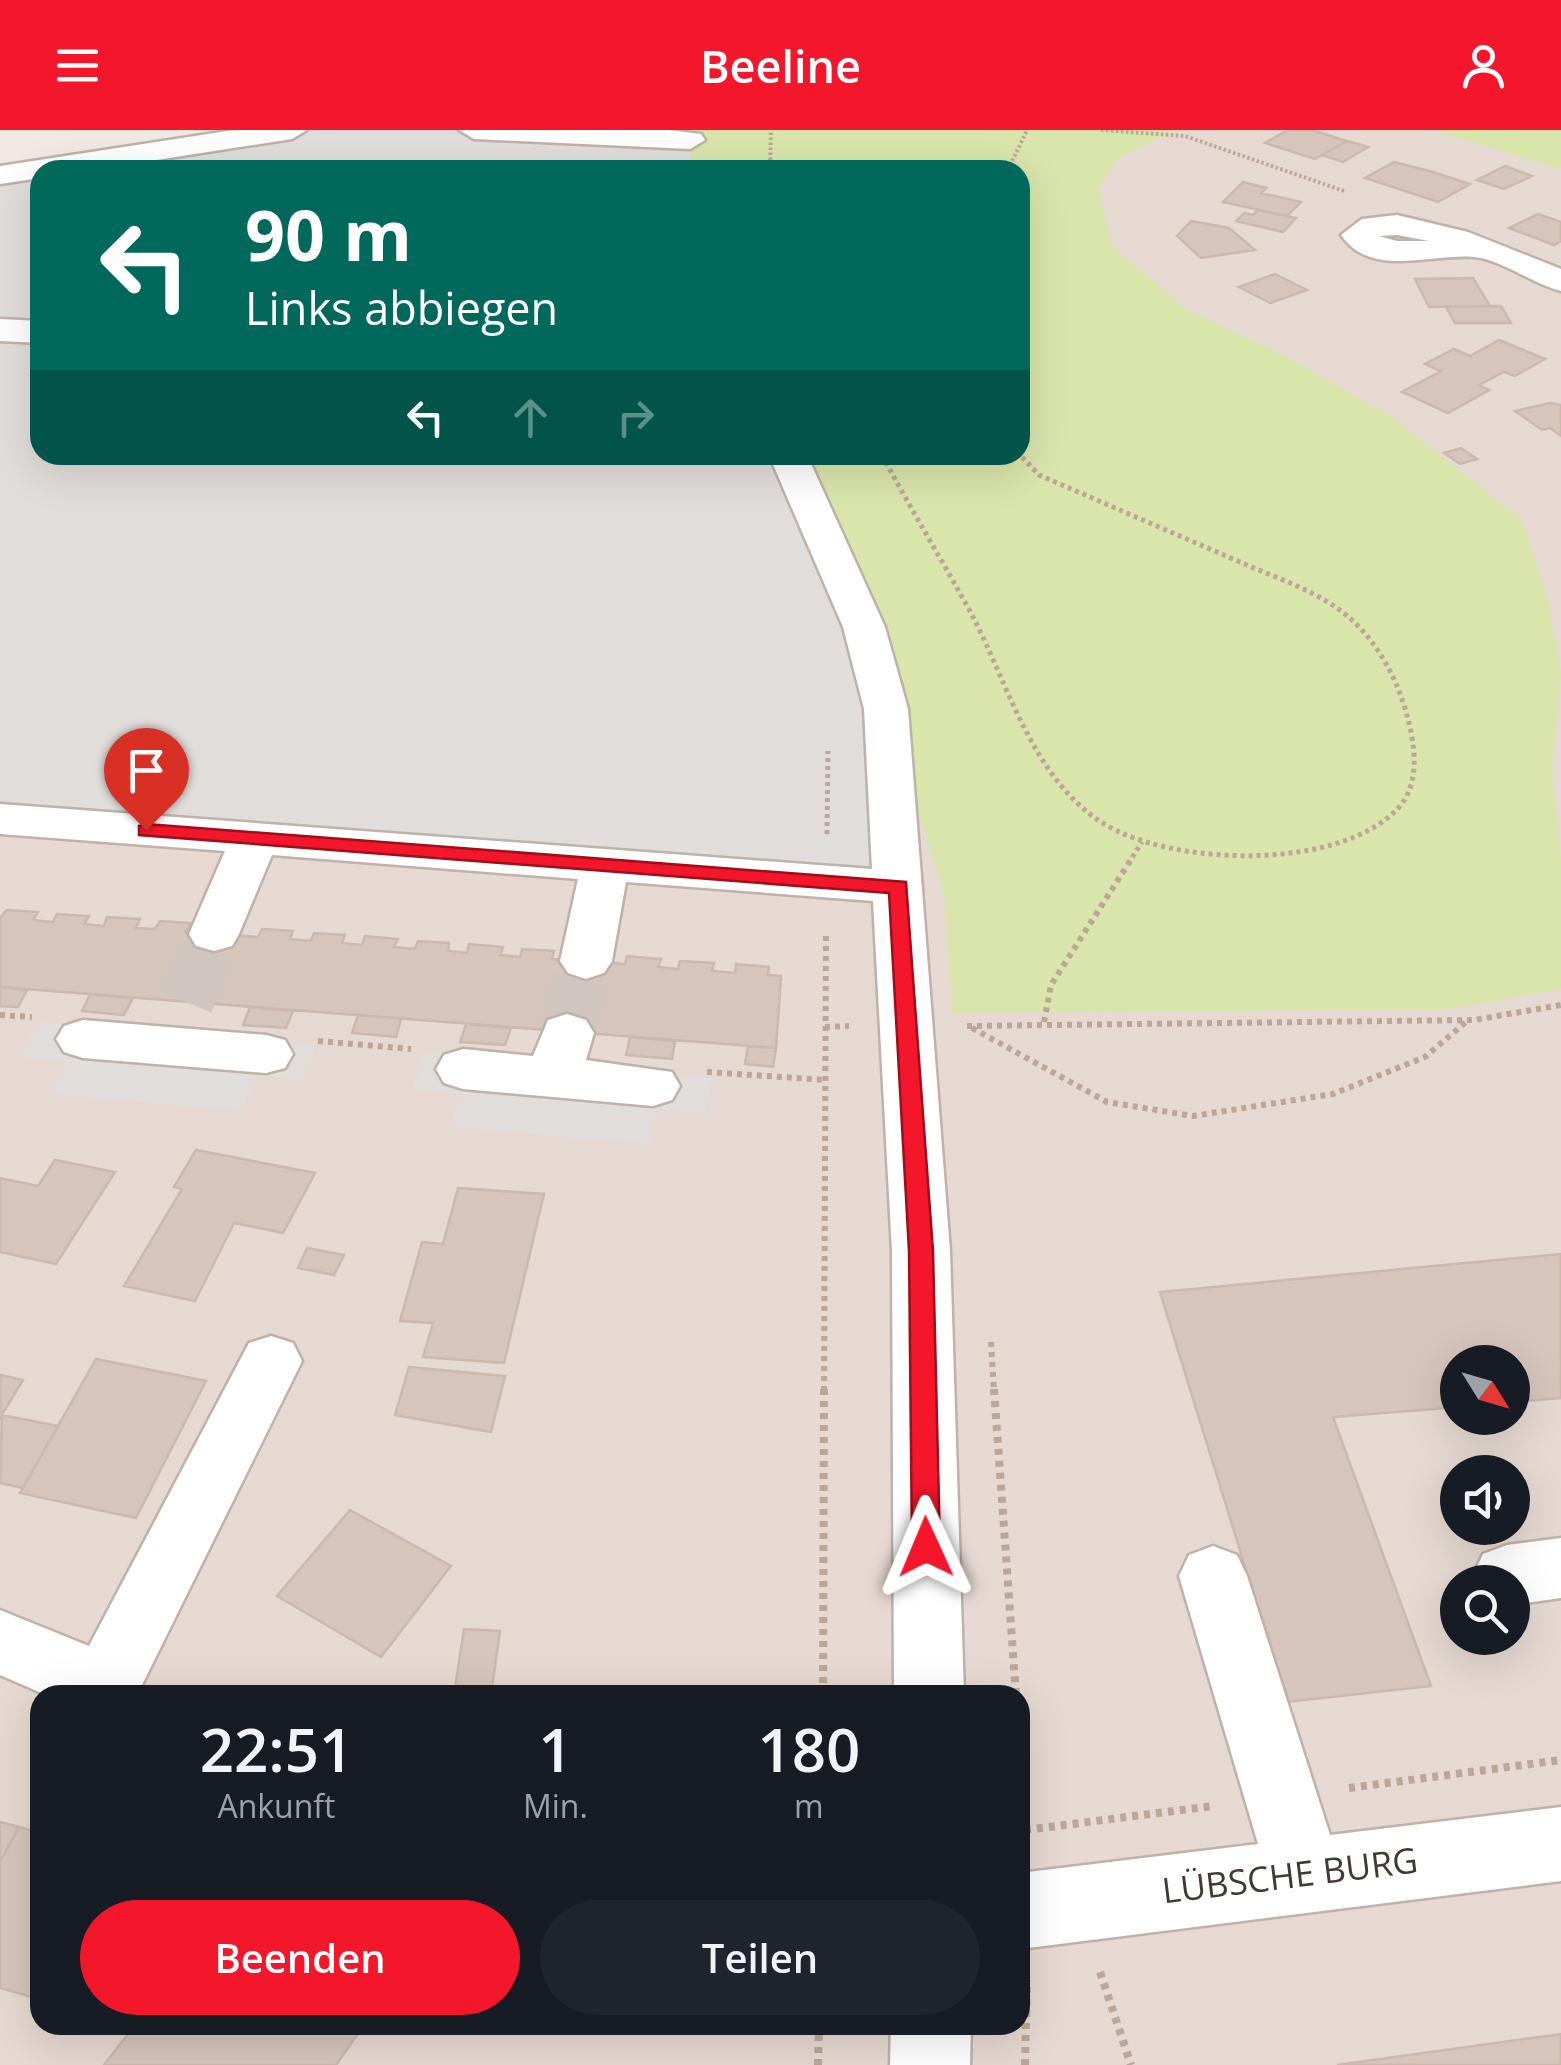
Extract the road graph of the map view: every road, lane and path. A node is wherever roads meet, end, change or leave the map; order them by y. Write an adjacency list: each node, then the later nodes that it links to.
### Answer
1 (292, 130): 7 (street)
2 (474, 130): 6 (street)
3 (770, 130): 8 (path)
4 (1027, 130): 9 (path)
5 (1100, 130): 12 (path)
6 (691, 147)
7 (97, 160)
8 (770, 160)
9 (1013, 160)
10 (30, 170): 11 (street)
11 (0, 175)
12 (1352, 194)
13 (1476, 247): 14 (street)
14 (1561, 281)
15 (0, 330): 16 (street)
16 (30, 332)
17 (792, 465): 26 (street)
18 (888, 465): 23 (path)
19 (1030, 465): 23 (path)
20 (828, 748): 25 (path)
21 (0, 819): 22 (street)
22 (255, 838): 24 (street); 27 (street)
23 (1142, 842): 31 (path)
24 (605, 865): 25 (street); 28 (street)
25 (826, 882): 26 (street); 34 (path)
26 (899, 887): 32 (street)
27 (214, 934)
28 (586, 961)
29 (1561, 1004): 30 (path)
30 (1468, 1020): 31 (path); 33 (path)
31 (1044, 1022): 33 (path)
32 (909, 1025): 33 (path); 34 (path); 47 (street)
33 (969, 1026): 36 (path)
34 (826, 1027): 46 (path)
35 (83, 1039): 37 (street)
36 (971, 1046)
37 (266, 1054)
38 (463, 1069): 39 (street)
39 (653, 1086)
40 (990, 1322): 48 (path)
41 (272, 1361): 45 (street)
42 (1213, 1576): 50 (street)
43 (0, 1642): 44 (street)
44 (92, 1685)
45 (110, 1685)
46 (822, 1685)
47 (928, 1685)
48 (1015, 1685)
49 (1561, 1844): 50 (street, LÜBSCHE BURG)
50 (1305, 1874): 51 (street, LÜBSCHE BURG)
51 (1030, 1909)
52 (1095, 1957): 59 (path)
53 (819, 2035): 56 (path)
54 (931, 2035): 57 (street)
55 (1025, 2035): 58 (path)
56 (818, 2065)
57 (930, 2065)
58 (1025, 2065)
59 (1131, 2065)

